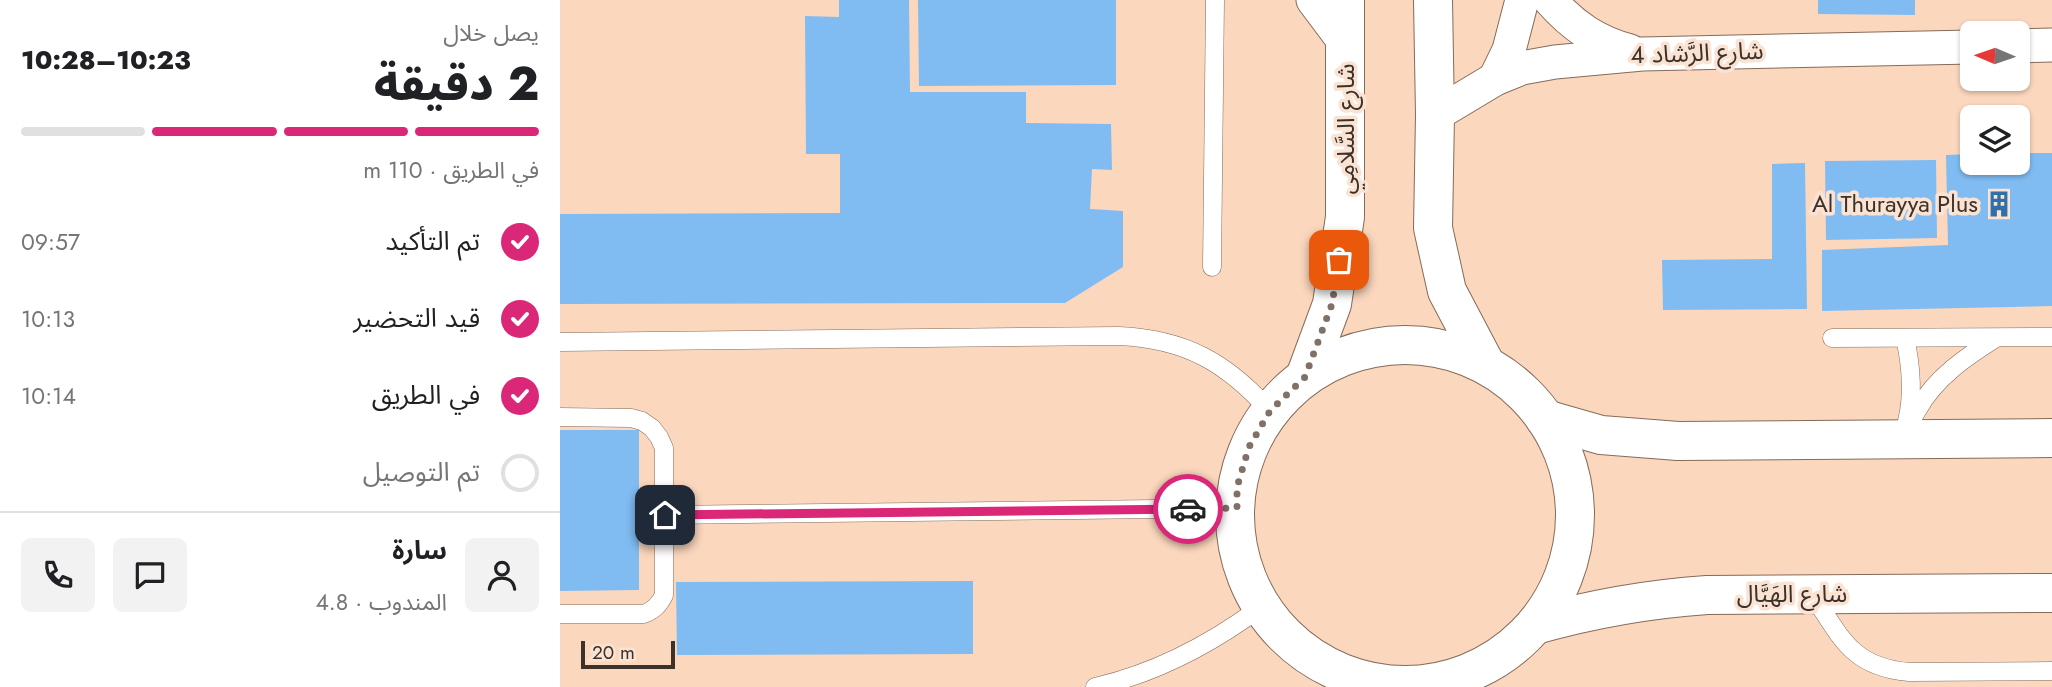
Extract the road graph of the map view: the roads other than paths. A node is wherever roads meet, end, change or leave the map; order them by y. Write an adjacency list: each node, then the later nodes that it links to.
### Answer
1 (1215, 0): 14 (lane)
2 (1313, 0): 7 (street)
3 (1345, 0): 7 (street, شارع السَّلامِي)
4 (1433, 0): 13 (street)
5 (1522, 0): 12 (street)
6 (1550, 0): 11 (street)
7 (1346, 44): 21 (street, شارع السَّلامِي)
8 (2052, 45): 9 (street)
9 (2030, 46)
10 (1960, 47): 11 (street, شارع الرَّشاد 4)
11 (1642, 54): 12 (street, شارع الرَّشاد 4)
12 (1495, 79): 13 (street, شارع الرَّشاد 4)
13 (1435, 115): 20 (street)
14 (1212, 267)
15 (1997, 337): 16 (lane); 18 (lane); 26 (lane)
16 (2052, 337)
17 (1832, 338): 18 (lane)
18 (1906, 338): 26 (lane)
19 (560, 342): 22 (lane)
20 (1486, 365): 21 (street); 24 (street)
21 (1305, 377): 22 (street)
22 (1270, 411): 27 (street)
23 (560, 416): 28 (lane)
24 (1545, 419): 26 (street); 33 (street)
25 (2052, 438): 26 (street)
26 (1903, 439)
27 (1237, 508): 28 (lane); 31 (street)
28 (665, 515): 32 (lane)
29 (2052, 593): 30 (street, شارع الهَيَّال)
30 (1812, 594): 33 (street, شارع الهَيَّال); 34 (lane)
31 (1261, 607): 35 (street); 36 (lane)
32 (560, 614)
33 (1523, 637): 35 (street); 37 (street)
34 (2052, 671)
35 (1319, 674)
36 (1095, 687)
37 (1487, 687)

